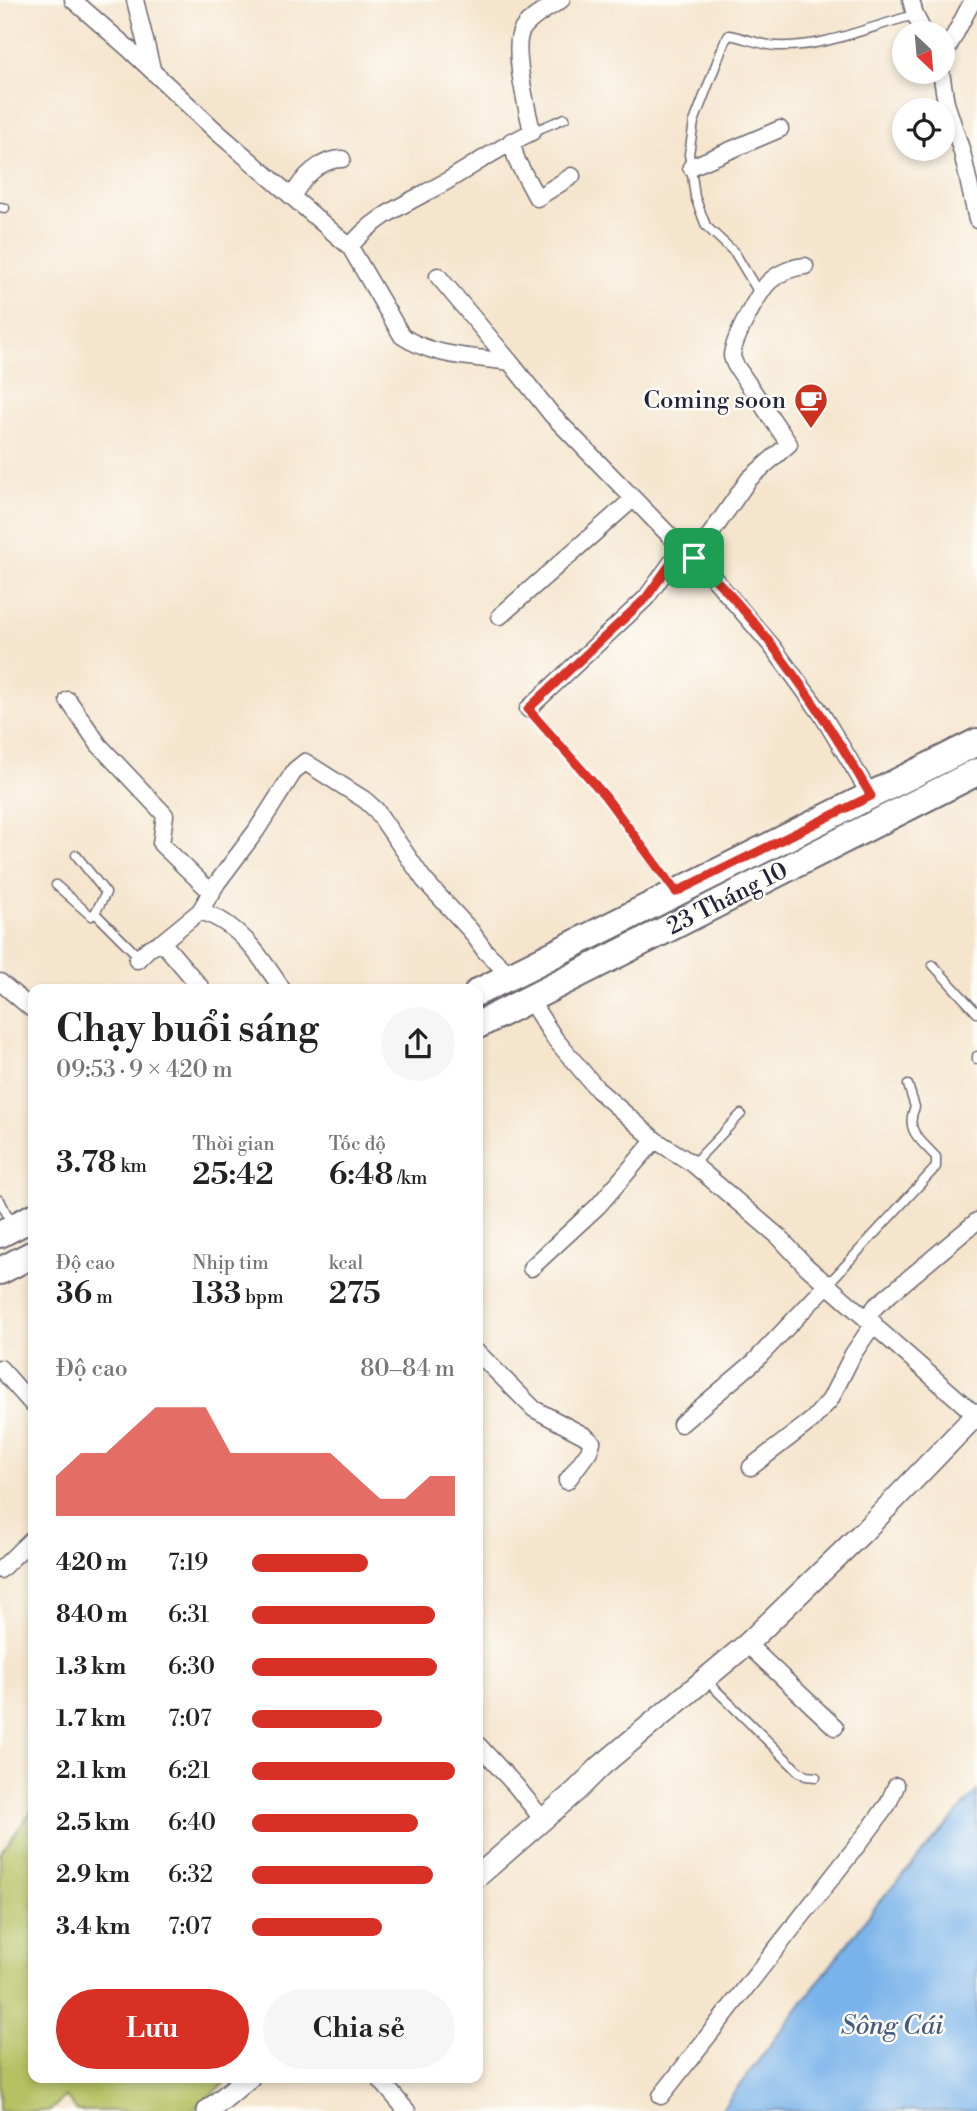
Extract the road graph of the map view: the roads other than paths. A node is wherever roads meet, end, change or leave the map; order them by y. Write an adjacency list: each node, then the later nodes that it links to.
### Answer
1 (72, 0): 7 (street)
2 (135, 0): 7 (street)
3 (561, 0): 11 (street)
4 (974, 0): 6 (street)
5 (913, 7): 14 (lane)
6 (956, 33)
7 (152, 71): 16 (street)
8 (943, 84): 17 (street)
9 (565, 118): 11 (lane)
10 (779, 130): 14 (street)
11 (531, 132): 12 (street)
12 (512, 141): 15 (street); 18 (street)
13 (342, 159): 16 (street)
14 (691, 167): 21 (lane)
15 (572, 176)
16 (293, 196): 18 (street)
17 (977, 220)
18 (350, 247): 22 (street)
19 (805, 265): 21 (street)
20 (438, 276): 22 (street)
21 (759, 293): 24 (street)
22 (510, 362): 23 (street)
23 (633, 499): 24 (street); 25 (street)
24 (688, 553): 27 (street); 30 (street)
25 (499, 616)
26 (68, 700): 34 (street)
27 (528, 709): 33 (lane)
28 (977, 742): 30 (main road, 23 Tháng 10)
29 (977, 772): 45 (main road, 23 Tháng 10)
30 (871, 796): 33 (main road, 23 Tháng 10)
31 (76, 855): 36 (lane)
32 (56, 885): 36 (lane)
33 (676, 892): 40 (main road, 23 Tháng 10)
34 (212, 893): 35 (street); 40 (street)
35 (200, 911): 37 (street); 43 (street)
36 (95, 912): 38 (lane)
37 (162, 942): 38 (street); 42 (street)
38 (137, 960)
39 (933, 965): 47 (lane)
40 (511, 976): 44 (main road, 23 Tháng 10); 45 (main road)
41 (0, 982): 46 (street)
42 (198, 984)
43 (279, 984)
44 (483, 990)
45 (528, 999): 48 (main road, 23 Tháng 10); 51 (street)
46 (28, 1006)
47 (977, 1013)
48 (483, 1022)
49 (908, 1085): 59 (lane)
50 (741, 1114): 52 (lane)
51 (655, 1140): 52 (street); 57 (street)
52 (693, 1164): 59 (street)
53 (0, 1200): 55 (lane)
54 (977, 1221): 60 (street)
55 (15, 1226)
56 (28, 1257): 58 (main road)
57 (531, 1268)
58 (0, 1271)
59 (829, 1283): 60 (street); 65 (street)
60 (870, 1320): 64 (street); 66 (street)
61 (483, 1358): 67 (street)
62 (1, 1371): 63 (street)
63 (28, 1400)
64 (977, 1415): 70 (street)
65 (681, 1424)
66 (751, 1467)
67 (567, 1481)
68 (28, 1543): 69 (street)
69 (0, 1570)
70 (747, 1644): 71 (street); 72 (street)
71 (705, 1679): 74 (lane); 76 (street)
72 (835, 1727)
73 (483, 1750): 76 (street)
74 (816, 1777)
75 (896, 1786): 80 (street)
76 (543, 1820): 77 (street)
77 (483, 1872)
78 (242, 2083): 81 (street)
79 (383, 2083): 82 (street)
80 (661, 2096)
81 (208, 2111)
82 (407, 2111)

